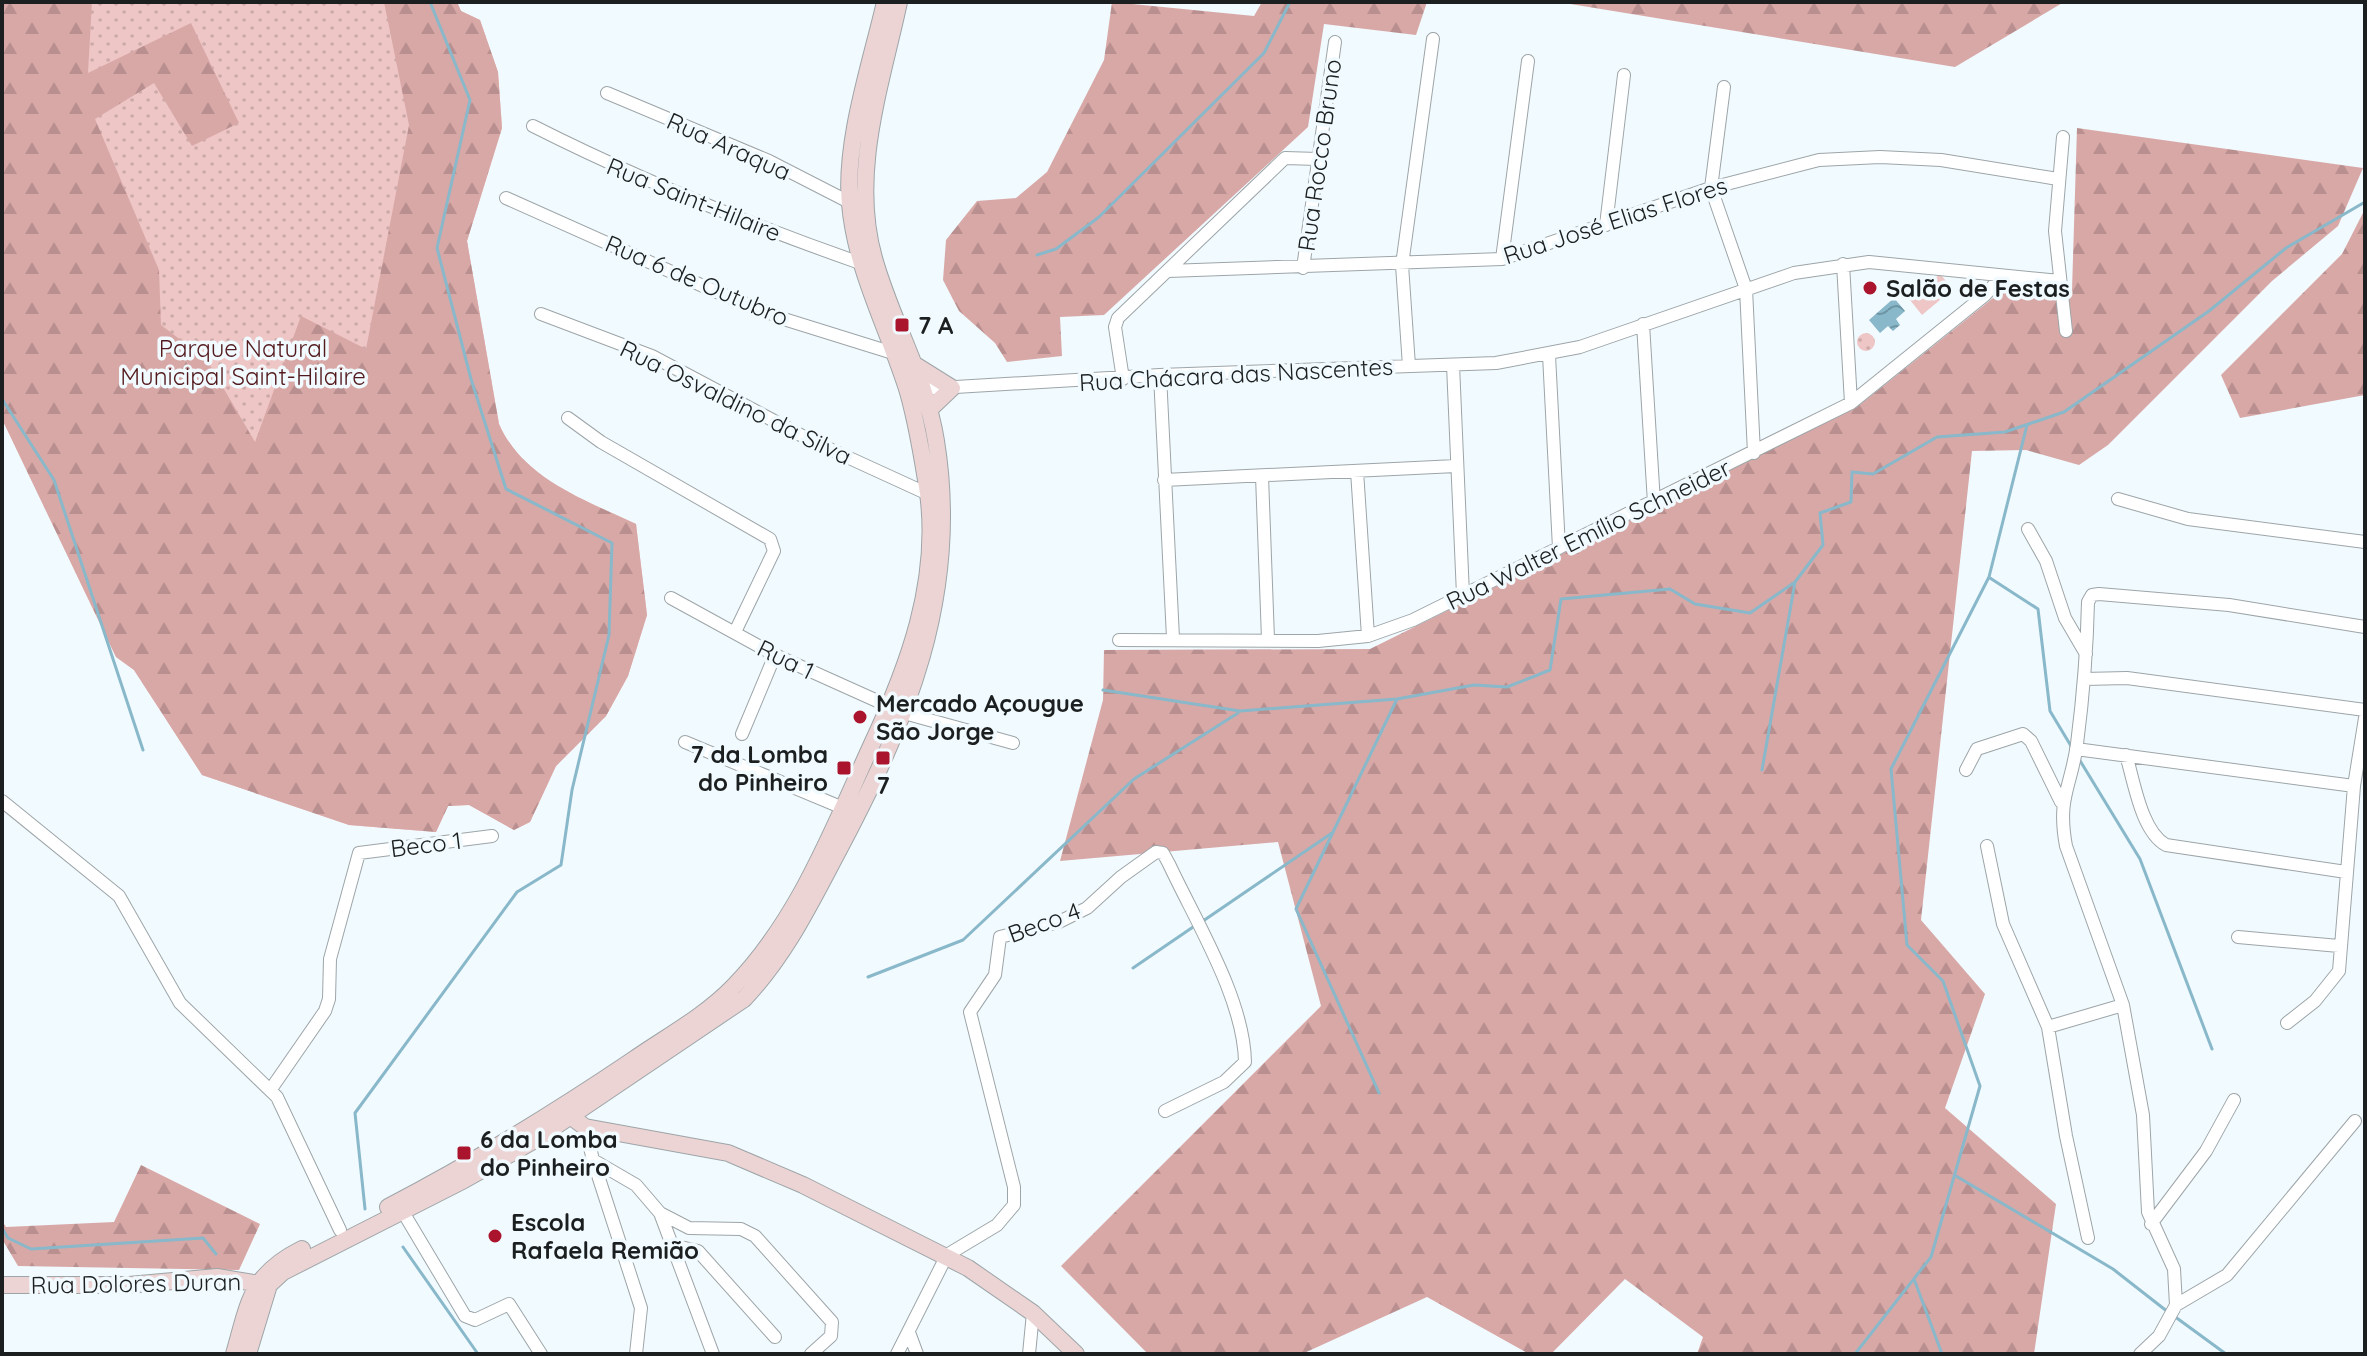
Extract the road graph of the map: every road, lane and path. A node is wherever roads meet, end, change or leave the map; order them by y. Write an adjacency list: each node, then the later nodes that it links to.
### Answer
1 (885, 2): 9 (main road)
2 (899, 2): 9 (main road)
3 (1433, 39): 21 (street)
4 (1335, 42): 12 (street, Rua Rocco Bruno)
5 (1528, 61): 18 (street)
6 (1624, 75): 17 (street)
7 (1724, 87): 14 (street)
8 (607, 93): 16 (street, Rua Araqua)
9 (865, 123): 16 (main road); 33 (main road)
10 (533, 126): 19 (street, Rua Saint-Hilaire)
11 (2063, 137): 13 (street)
12 (1318, 159): 22 (street, Rua Rocco Bruno); 23 (street)
13 (2058, 179): 14 (street, Rua José Elias Flores); 25 (street)
14 (1711, 188): 17 (street, Rua José Elias Flores); 26 (street)
15 (506, 198): 31 (street, Rua 6 de Outubro)
16 (849, 202): 19 (main road)
17 (1606, 225): 18 (street, Rua José Elias Flores)
18 (1502, 259): 21 (street, Rua José Elias Flores)
19 (860, 263): 27 (main road)
20 (1843, 264): 24 (street, Rua Chácara das Nascentes); 26 (street, Rua Chácara das Nascentes); 40 (street)
21 (1402, 265): 22 (street, Rua José Elias Flores); 35 (street)
22 (1303, 268): 23 (street, Rua José Elias Flores)
23 (1168, 271): 37 (street)
24 (2002, 276): 25 (street, Rua Chácara das Nascentes); 40 (street, Rua Walter Emílio Schneider)
25 (2060, 281): 30 (street)
26 (1746, 289): 29 (street, Rua Chácara das Nascentes); 43 (street)
27 (871, 295): 31 (main road); 39 (main road)
28 (541, 314): 48 (street, Rua Osvaldino da Silva)
29 (1643, 324): 32 (street, Rua Chácara das Nascentes); 50 (street)
30 (2066, 331)
31 (893, 353): 48 (main road)
32 (1549, 355): 34 (street, Rua Chácara das Nascentes); 53 (street)
33 (912, 363): 38 (main road); 39 (main road)
34 (1453, 365): 35 (street, Rua Chácara das Nascentes); 44 (street)
35 (1409, 366): 36 (street, Rua Chácara das Nascentes)
36 (1160, 375): 37 (street, Rua Chácara das Nascentes); 47 (street)
37 (1123, 379): 38 (street, Rua Chácara das Nascentes)
38 (952, 388): 39 (street, Rua Chácara das Nascentes); 41 (main road)
39 (922, 389): 41 (main road); 48 (main road)
40 (1851, 403): 43 (street, Rua Walter Emílio Schneider)
41 (930, 409): 65 (main road)
42 (568, 418): 57 (street)
43 (1754, 453): 50 (street, Rua Walter Emílio Schneider)
44 (1456, 466): 45 (street); 54 (street)
45 (1357, 471): 46 (street); 58 (street)
46 (1262, 476): 47 (street); 60 (street)
47 (1164, 480): 59 (street)
48 (928, 494): 65 (main road)
49 (2118, 499): 52 (street)
50 (1654, 503): 53 (street, Rua Walter Emílio Schneider)
51 (2028, 529): 62 (street)
52 (2365, 542)
53 (1559, 548): 54 (street, Rua Walter Emílio Schneider)
54 (1463, 595): 58 (street, Rua Walter Emílio Schneider)
55 (671, 598): 57 (street, Rua 1)
56 (2365, 627): 62 (street)
57 (735, 632): 63 (street, Rua 1)
58 (1368, 636): 60 (street, Rua Walter Emílio Schneider)
59 (1173, 638): 60 (street, Rua Walter Emílio Schneider); 61 (street, Rua Walter Emílio Schneider)
60 (1268, 639)
61 (1119, 640)
62 (2086, 654): 64 (street)
63 (775, 655): 65 (street, Rua 1); 68 (street)
64 (2084, 679): 66 (street); 71 (street)
65 (897, 710): 70 (street, Rua 1); 77 (main road); 89 (main road)
66 (2365, 710)
67 (2365, 718): 74 (street)
68 (742, 734)
69 (685, 742): 77 (street)
70 (1013, 743)
71 (2076, 749): 72 (street); 76 (street)
72 (2126, 755): 74 (street); 80 (street)
73 (1966, 770): 76 (street)
74 (2354, 786): 80 (street)
75 (2, 801): 86 (street)
76 (2061, 802): 83 (street)
77 (843, 808): 89 (main road)
78 (492, 836): 86 (street, Beco 1)
79 (1987, 846): 85 (street)
80 (2346, 872): 82 (street)
81 (2238, 937): 82 (street)
82 (2339, 946): 84 (street)
83 (2123, 1005): 85 (street); 95 (street)
84 (2287, 1023)
85 (2048, 1027): 97 (street)
86 (271, 1089): 96 (street)
87 (2234, 1100): 95 (street)
88 (1165, 1111): 99 (street, Beco 4)
89 (572, 1118): 91 (street); 92 (main road); 94 (main road); 99 (main road)
90 (2355, 1121): 102 (street)
91 (593, 1160): 93 (street); 110 (street)
92 (403, 1212): 94 (main road); 109 (street)
93 (660, 1213): 98 (street); 113 (street)
94 (382, 1216): 96 (main road); 100 (main road)
95 (2151, 1224): 102 (street)
96 (340, 1230): 100 (main road)
97 (2088, 1238)
98 (672, 1245): 105 (street); 106 (street)
99 (947, 1255): 103 (main road); 104 (street)
100 (263, 1283): 101 (main road, Rua Dolores Duran); 107 (main road); 108 (main road)
101 (2, 1285)
102 (2176, 1305): 118 (street)
103 (1033, 1313): 116 (street); 117 (main road)
104 (910, 1335): 114 (street); 115 (street)
105 (775, 1337)
106 (708, 1340): 111 (street); 112 (street)
107 (234, 1354)
108 (248, 1354)
109 (541, 1354)
110 (636, 1354)
111 (697, 1354)
112 (713, 1354)
113 (811, 1354)
114 (897, 1354)
115 (917, 1354)
116 (1029, 1354)
117 (1076, 1354)
118 (2140, 1354)

